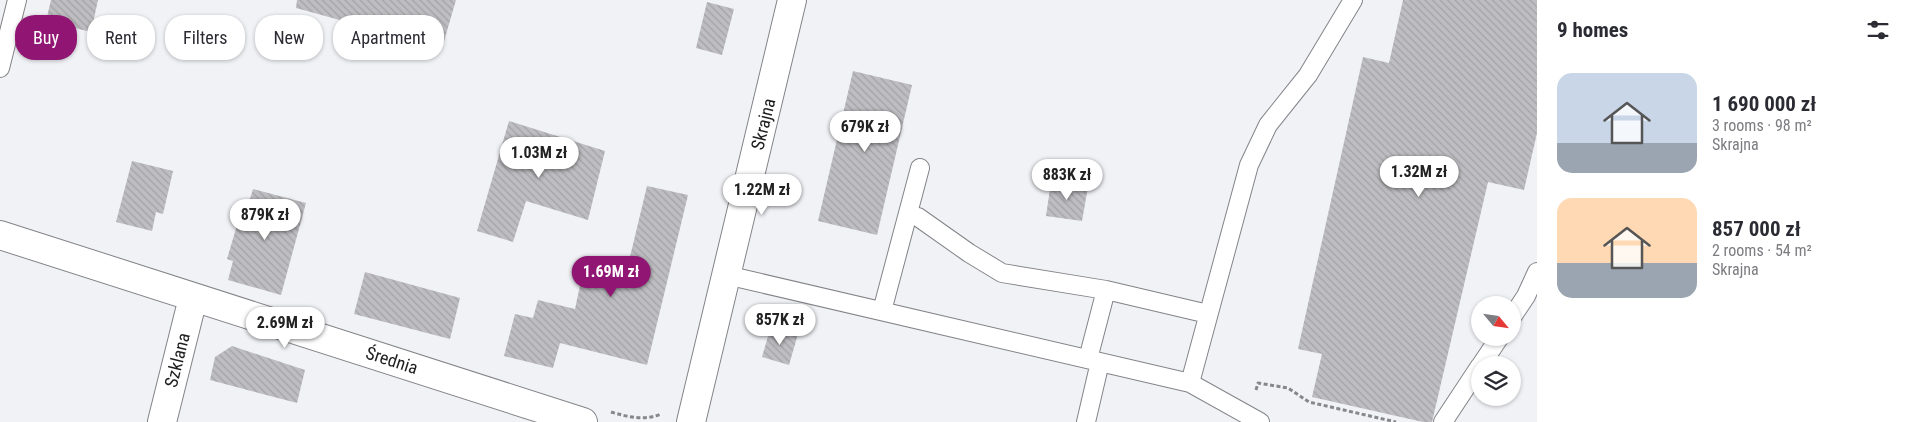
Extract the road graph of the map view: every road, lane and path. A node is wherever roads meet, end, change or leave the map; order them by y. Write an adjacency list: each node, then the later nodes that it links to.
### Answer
1 (17, 0): 4 (lane)
2 (792, 0): 9 (street, Skrajna)
3 (1353, 0): 14 (lane)
4 (0, 68)
5 (920, 168): 6 (lane)
6 (908, 214): 10 (lane); 13 (lane)
7 (0, 235): 11 (street, Średnia)
8 (1537, 272): 12 (lane)
9 (726, 275): 13 (lane); 23 (street, Skrajna)
10 (1106, 290): 14 (lane); 15 (lane)
11 (193, 298): 21 (street, Szklana); 22 (street, Średnia)
12 (1521, 304)
13 (882, 311): 15 (lane)
14 (1208, 314): 17 (lane)
15 (1094, 360): 17 (lane); 24 (lane)
16 (1471, 380): 27 (lane)
17 (1190, 383): 25 (lane)
18 (1265, 384): 26 (path)
19 (665, 412): 20 (path)
20 (632, 418)
21 (162, 422)
22 (583, 422)
23 (690, 422)
24 (1086, 422)
25 (1260, 422)
26 (1396, 422)
27 (1443, 422)

